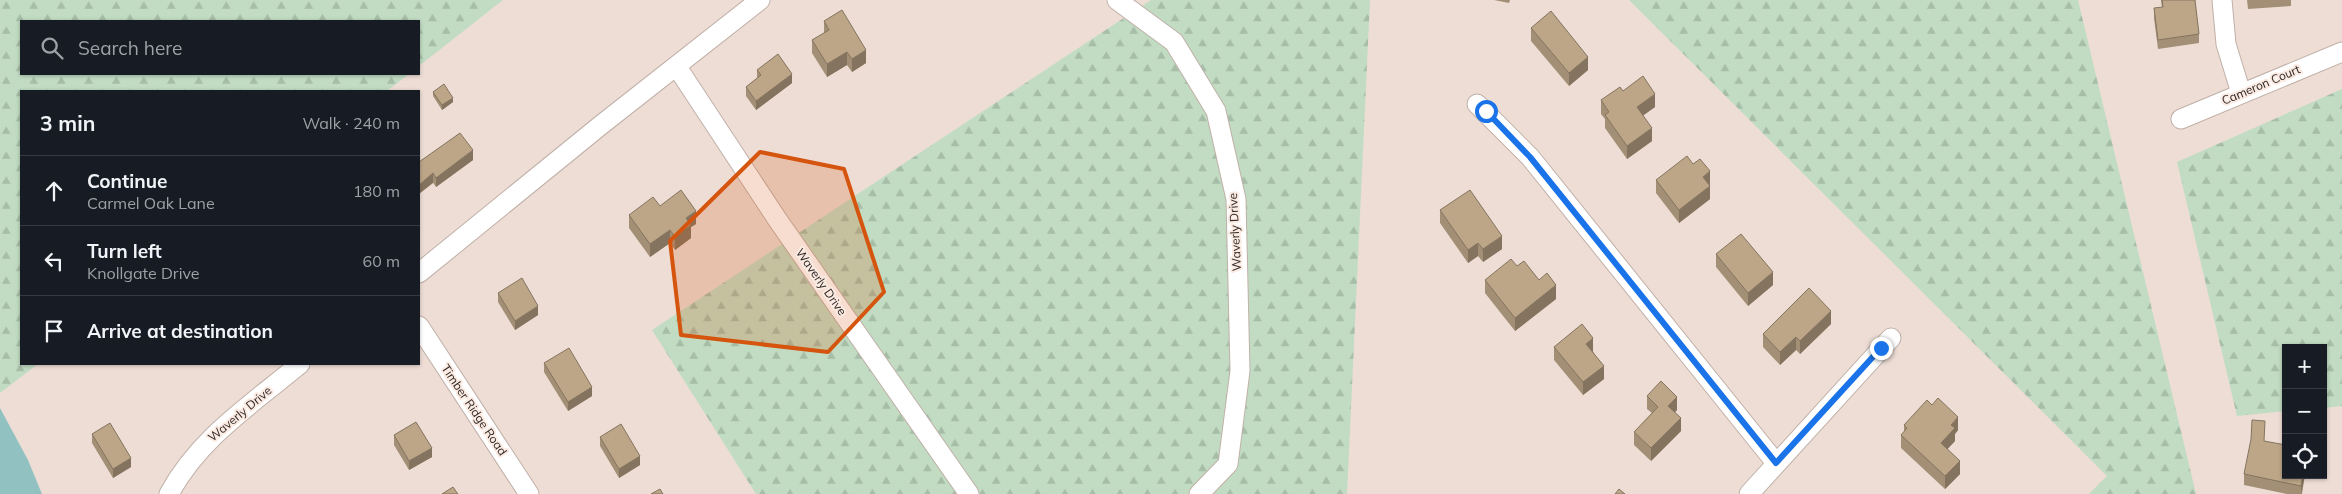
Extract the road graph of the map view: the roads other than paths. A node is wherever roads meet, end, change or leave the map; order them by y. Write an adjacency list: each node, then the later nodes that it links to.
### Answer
1 (760, 0): 5 (street)
2 (1117, 0): 17 (street, Waverly Drive)
3 (2222, 0): 6 (street)
4 (2342, 52): 6 (street, Cameron Court)
5 (676, 67): 9 (street); 16 (street, Waverly Drive)
6 (2241, 93): 8 (street, Cameron Court)
7 (1477, 104): 13 (street)
8 (2181, 119)
9 (420, 272)
10 (420, 328): 15 (street, Timber Ridge Road)
11 (1891, 338): 13 (street)
12 (299, 365): 14 (street, Waverly Drive)
13 (1776, 463): 18 (street)
14 (169, 494)
15 (529, 494)
16 (969, 494)
17 (1199, 494)
18 (1749, 494)

